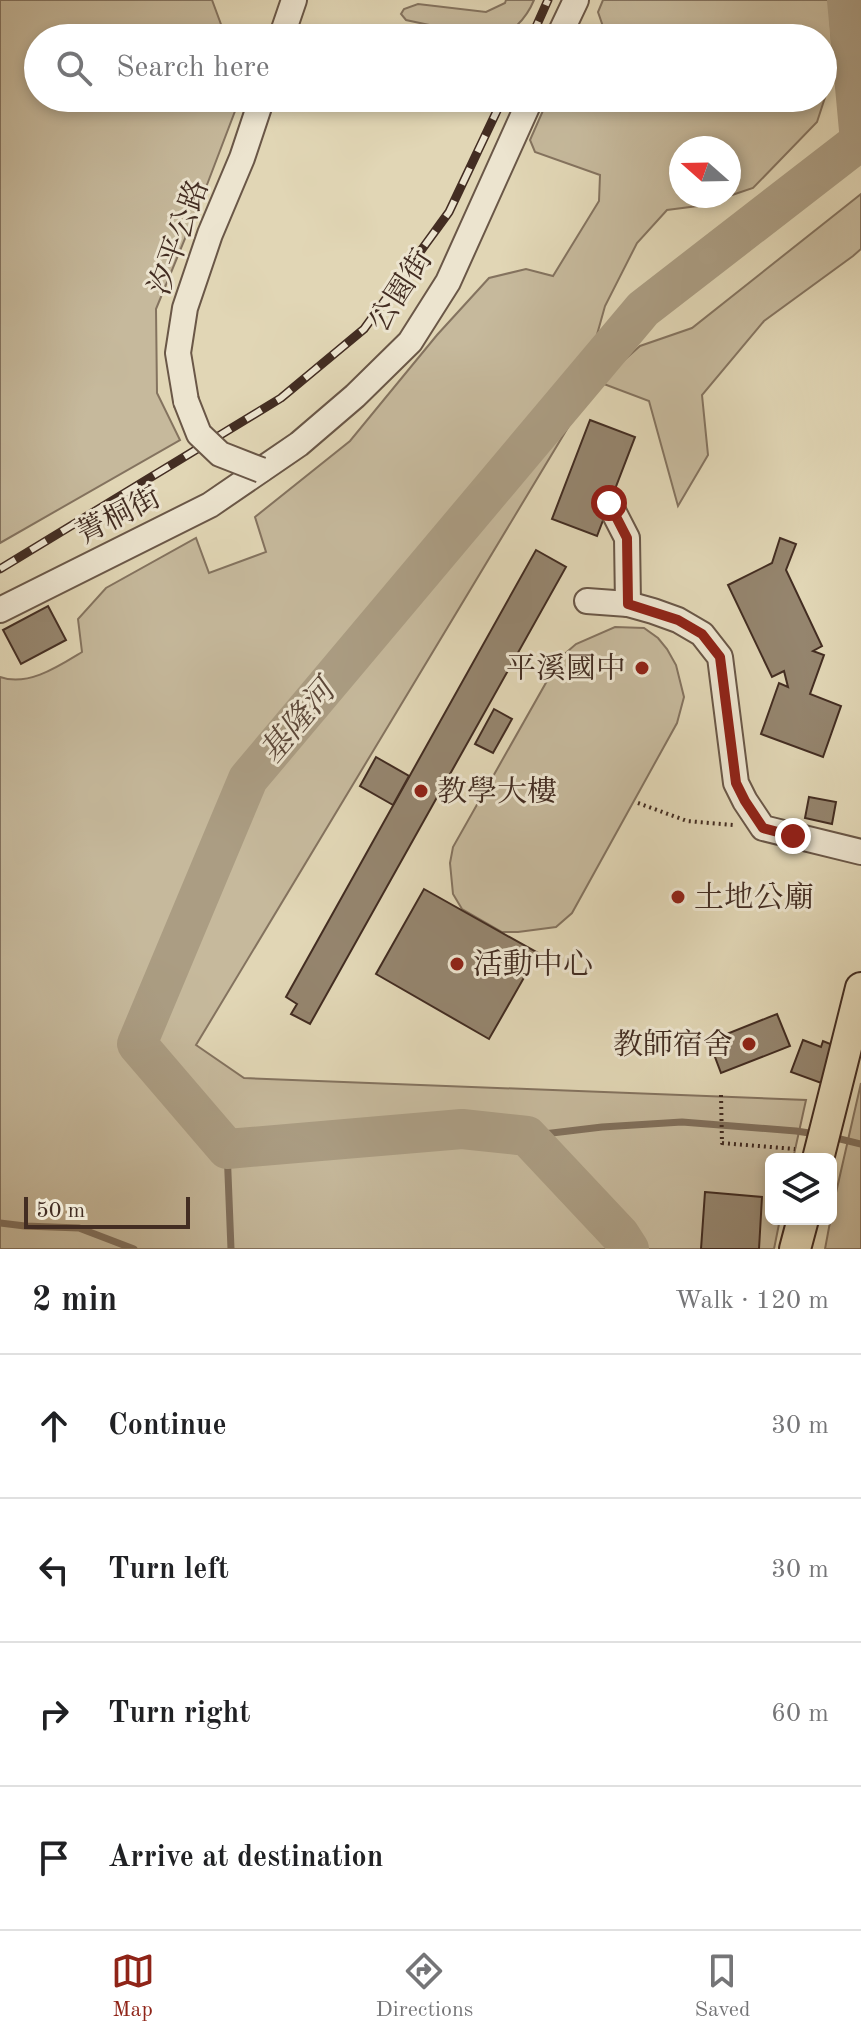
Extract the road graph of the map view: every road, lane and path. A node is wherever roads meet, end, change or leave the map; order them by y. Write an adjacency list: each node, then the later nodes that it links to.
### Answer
1 (294, 0): 3 (street)
2 (576, 0): 4 (street)
3 (286, 24)
4 (565, 24)
5 (257, 112): 7 (street, 汐平公路, bridge)
6 (525, 112): 7 (street, 公園街)
7 (261, 470): 11 (street, 菁桐街)
8 (609, 503): 10 (street)
9 (587, 601): 10 (street)
10 (628, 604): 13 (street)
11 (0, 610)
12 (638, 803): 13 (path)
13 (763, 828): 14 (street)
14 (861, 852)
15 (861, 988): 17 (main road)
16 (721, 1095): 17 (path)
17 (821, 1145)
18 (801, 1225): 19 (main road)
19 (795, 1249)

